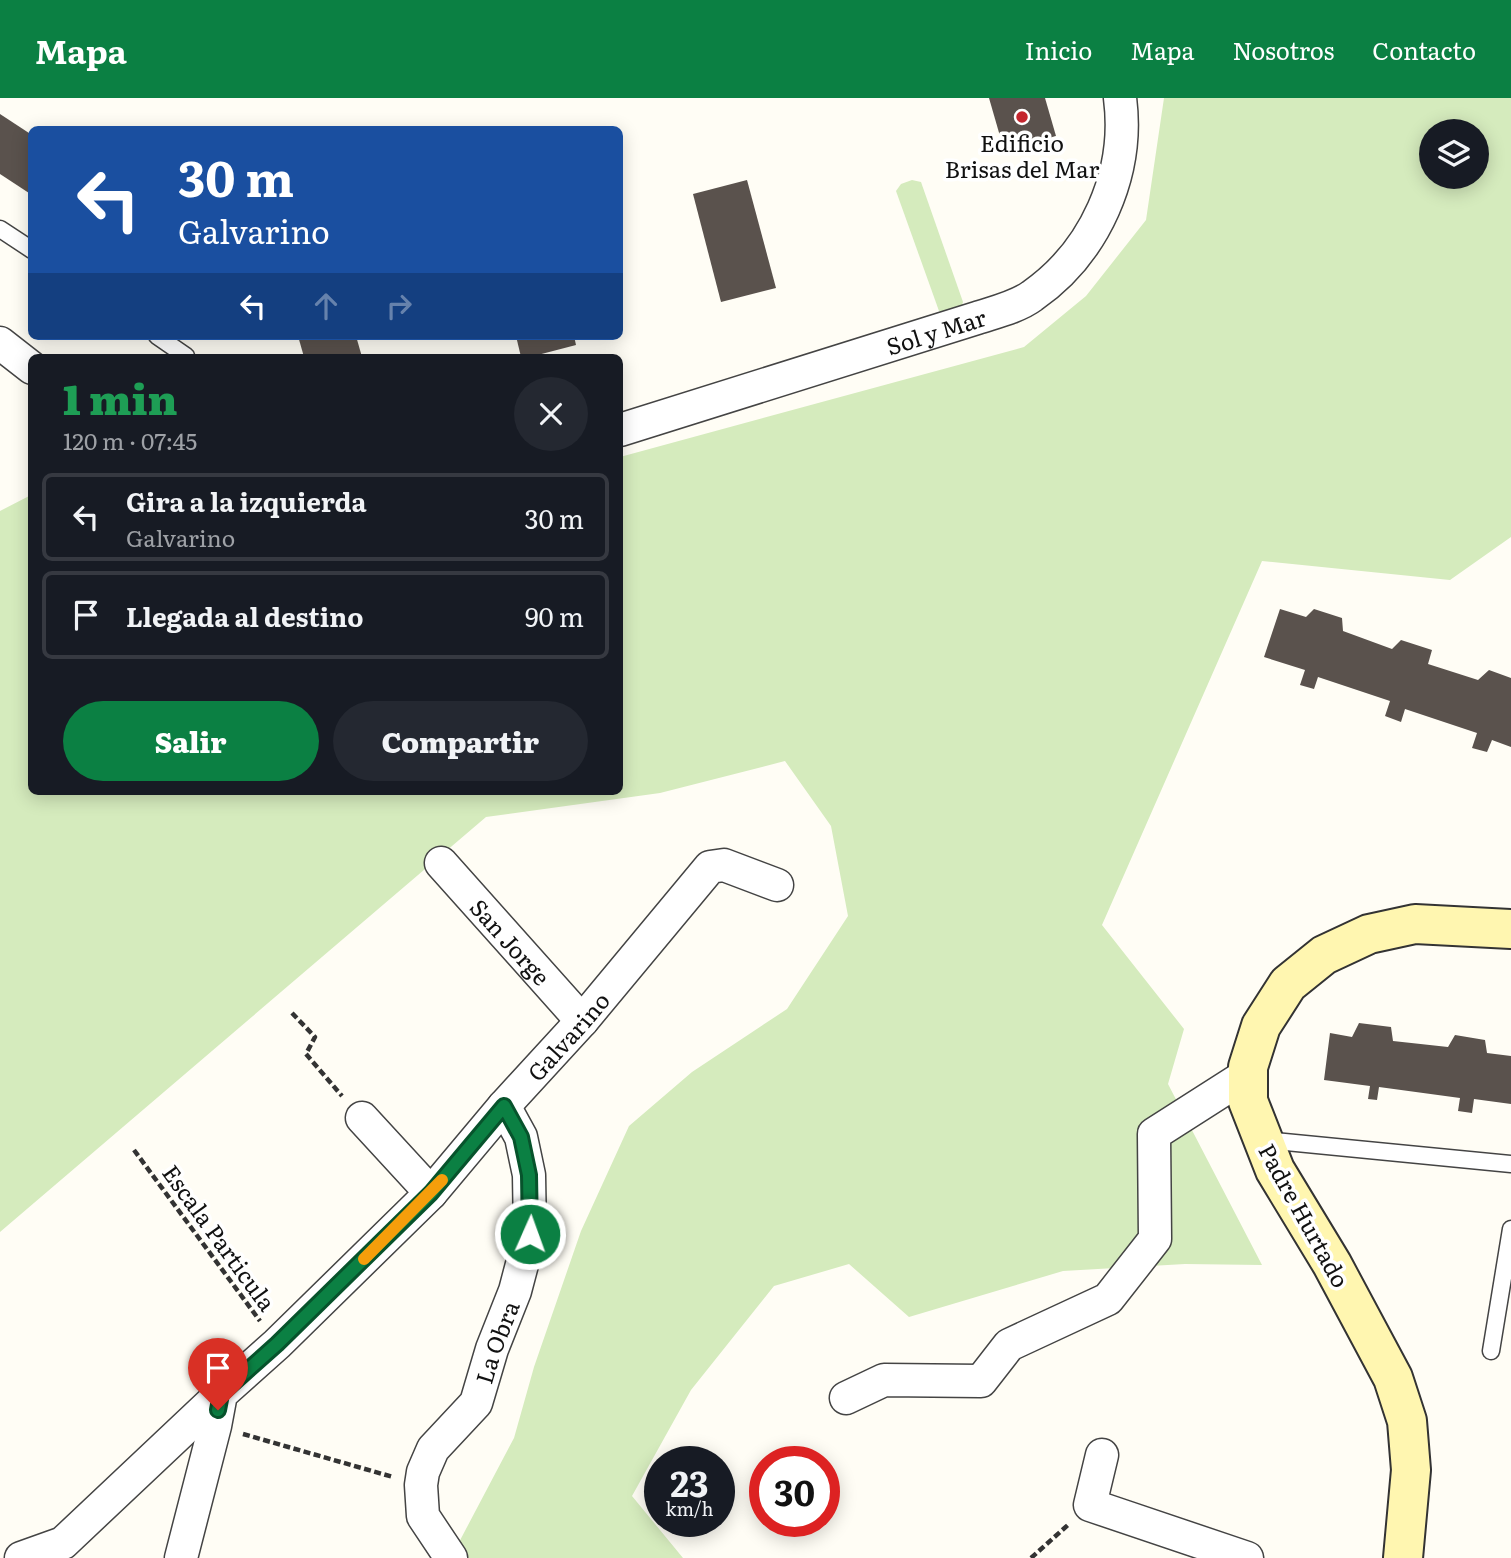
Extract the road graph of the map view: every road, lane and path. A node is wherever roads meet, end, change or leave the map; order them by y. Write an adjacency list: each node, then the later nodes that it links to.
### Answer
1 (1120, 98): 8 (street, Sol y Mar)
2 (0, 229): 3 (lane)
3 (28, 247)
4 (163, 340): 6 (lane)
5 (0, 343): 7 (street)
6 (183, 354)
7 (28, 365)
8 (623, 428)
9 (441, 863): 13 (street, San Jorge)
10 (777, 885): 13 (street, Galvarino)
11 (1511, 929): 14 (street, Padre Hurtado)
12 (292, 1013): 16 (path)
13 (582, 1021): 15 (street, Galvarino)
14 (1248, 1074): 17 (street, Padre Hurtado); 25 (street)
15 (504, 1106): 20 (street, Galvarino); 28 (street, La Obra)
16 (362, 1118): 20 (street)
17 (1263, 1139): 19 (lane); 36 (street, Padre Hurtado)
18 (134, 1150): 22 (path, Escala Particula)
19 (1511, 1164)
20 (431, 1193): 22 (street, Galvarino)
21 (1511, 1229): 23 (lane)
22 (277, 1344): 24 (street, Galvarino)
23 (1491, 1351)
24 (221, 1394): 26 (street); 30 (street, Galvarino)
25 (846, 1398)
26 (215, 1426): 28 (path); 32 (street)
27 (1102, 1455): 29 (street)
28 (421, 1485): 33 (street, La Obra)
29 (1090, 1505): 34 (path); 35 (street)
30 (56, 1550): 31 (street)
31 (21, 1558)
32 (181, 1558)
33 (451, 1558)
34 (1031, 1558)
35 (1247, 1558)
36 (1403, 1558)

